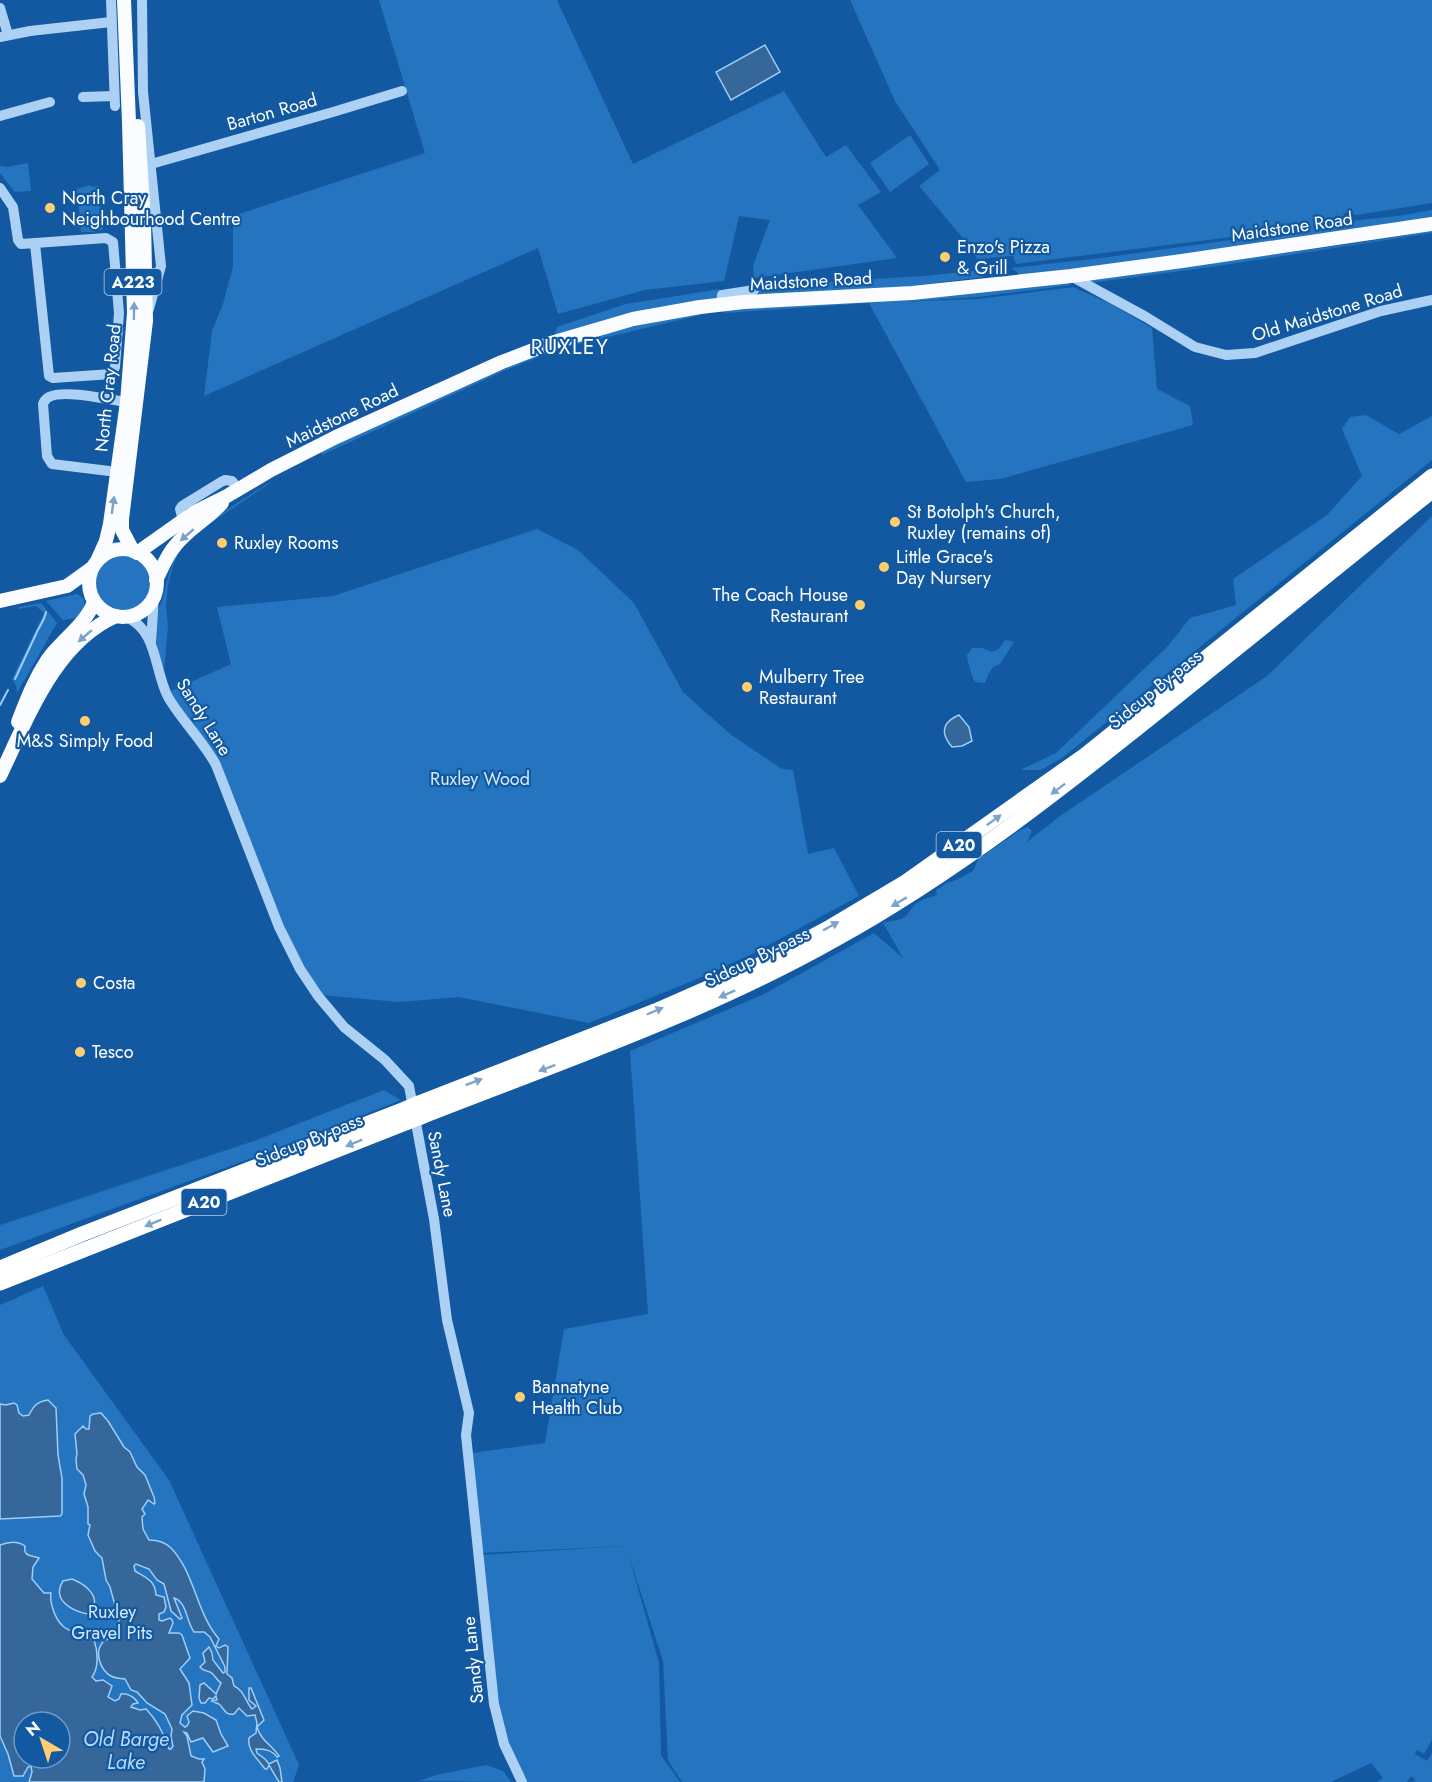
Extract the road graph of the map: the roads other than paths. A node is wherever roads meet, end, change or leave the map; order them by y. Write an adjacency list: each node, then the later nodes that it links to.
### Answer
1 (111, 0): 6 (street)
2 (124, 0): 21 (main road, North Cray Road / A223, one-way to 2)
3 (131, 0): 12 (main road, North Cray Road / A223)
4 (142, 0): 12 (street, North Cray Road)
5 (0, 8): 7 (street)
6 (111, 22): 7 (street); 9 (street)
7 (4, 36)
8 (402, 91): 12 (street, Barton Road)
9 (83, 97)
10 (50, 102): 11 (street)
11 (0, 116)
12 (146, 164): 20 (main road, North Cray Road / A223); 20 (street, North Cray Road)
13 (0, 188): 15 (street)
14 (1432, 224): 16 (main road, Maidstone Road)
15 (35, 244): 15 (street)
16 (1071, 276): 18 (street, Old Maidstone Road); 19 (main road, Maidstone Road)
17 (754, 290): 19 (street)
18 (1432, 300)
19 (721, 305): 25 (main road, Maidstone Road)
20 (146, 321): 26 (main road, North Cray Road / A223)
21 (127, 402): 22 (street); 27 (main road, North Cray Road / A223, one-way to 21)
22 (109, 471)
23 (1432, 476): 38 (highway, Sidcup By-pass / A20, one-way to 23)
24 (1432, 491): 38 (highway, Sidcup By-pass / A20, one-way to 38)
25 (233, 493): 26 (main road, Maidstone Road); 28 (main road, Maidstone Road, one-way to 28)
26 (135, 552): 27 (main road); 28 (main road)
27 (95, 564): 29 (main road); 31 (main road)
28 (156, 580): 30 (main road)
29 (67, 586): 31 (main road); 32 (main road)
30 (154, 596): 33 (main road); 34 (street, Sandy Lane)
31 (93, 600): 33 (main road); 35 (main road)
32 (0, 601)
33 (121, 617): 34 (street, Sandy Lane); 35 (main road, one-way to 35)
34 (151, 642): 43 (street, Sandy Lane)
35 (27, 710): 36 (main road); 37 (main road)
36 (0, 760)
37 (0, 776)
38 (413, 1112): 39 (highway, Sidcup By-pass / A20); 42 (highway, Sidcup By-pass / A20, one-way to 42)
39 (82, 1234): 40 (highway, A20); 41 (highway, Sidcup By-pass / A20)
40 (0, 1259)
41 (0, 1268)
42 (0, 1283)
43 (522, 1782)

